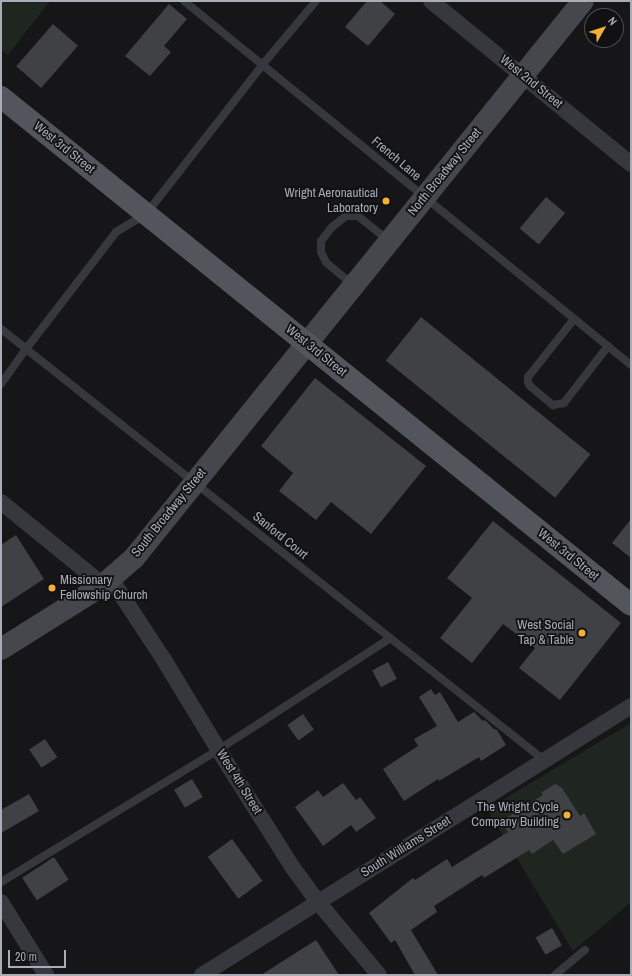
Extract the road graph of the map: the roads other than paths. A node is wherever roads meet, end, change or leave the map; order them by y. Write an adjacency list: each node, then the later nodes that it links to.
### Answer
1 (184, 1): 5 (lane, French Lane)
2 (316, 1): 5 (lane)
3 (430, 1): 6 (street, West 2nd Street)
4 (583, 1): 6 (street, North Broadway Street)
5 (263, 64): 9 (lane, French Lane); 10 (lane)
6 (522, 76): 8 (street, West 2nd Street); 9 (street, North Broadway Street)
7 (1, 97): 10 (main road, West 3rd Street)
8 (631, 164)
9 (424, 198): 11 (street, North Broadway Street); 13 (lane, French Lane)
10 (146, 214): 15 (main road, West 3rd Street); 17 (lane)
11 (389, 241): 12 (street, North Broadway Street); 12 (lane)
12 (353, 286): 15 (street, North Broadway Street)
13 (574, 319): 16 (lane, French Lane); 16 (lane)
14 (1, 329): 17 (lane, Sanford Court)
15 (307, 343): 20 (street, South Broadway Street); 23 (main road, West 3rd Street)
16 (608, 346): 18 (lane, French Lane)
17 (26, 349): 19 (lane); 20 (lane, Sanford Court)
18 (631, 365)
19 (1, 384)
20 (194, 482): 22 (street, South Broadway Street); 24 (lane, Sanford Court)
21 (1, 502): 22 (street, West 4th Street)
22 (107, 582): 25 (street, South Broadway Street); 27 (street, West 4th Street)
23 (631, 605)
24 (389, 639): 27 (lane); 28 (lane, Sanford Court)
25 (1, 649)
26 (631, 706): 28 (street, South Williams Street)
27 (218, 750): 29 (lane); 31 (street, West 4th Street)
28 (544, 760): 31 (street, South Williams Street)
29 (1, 882)
30 (1, 902): 33 (street)
31 (318, 902): 34 (street, South Williams Street); 35 (street, West 4th Street)
32 (585, 950): 36 (lane)
33 (46, 975)
34 (202, 975)
35 (380, 975)
36 (555, 975)

